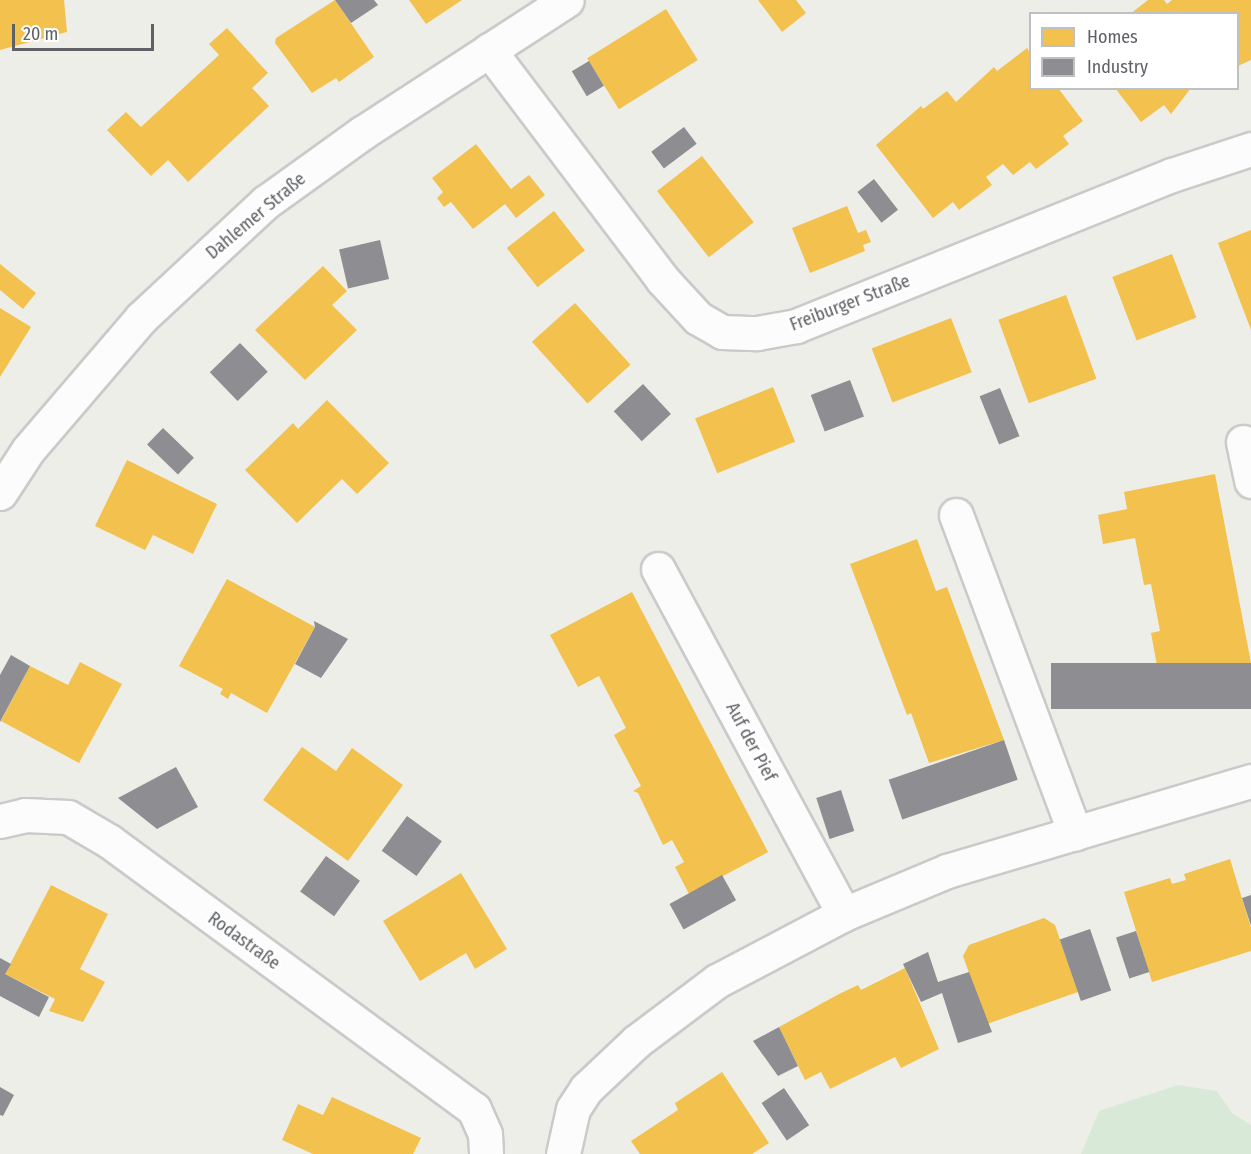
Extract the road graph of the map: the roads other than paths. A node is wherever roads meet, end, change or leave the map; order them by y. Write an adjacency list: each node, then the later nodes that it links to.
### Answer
1 (557, 3): 2 (street, Dahlemer Straße)
2 (489, 50): 3 (street, Freiburger Straße); 6 (street, Dahlemer Straße)
3 (1251, 149)
4 (1243, 442): 5 (street)
5 (1251, 481)
6 (0, 493)
7 (956, 515): 11 (street)
8 (658, 570): 12 (street, Auf der Pief)
9 (1251, 781): 11 (street)
10 (0, 821): 13 (street, Rodastraße)
11 (1075, 833): 12 (street)
12 (844, 914): 14 (street)
13 (486, 1154)
14 (563, 1154)

